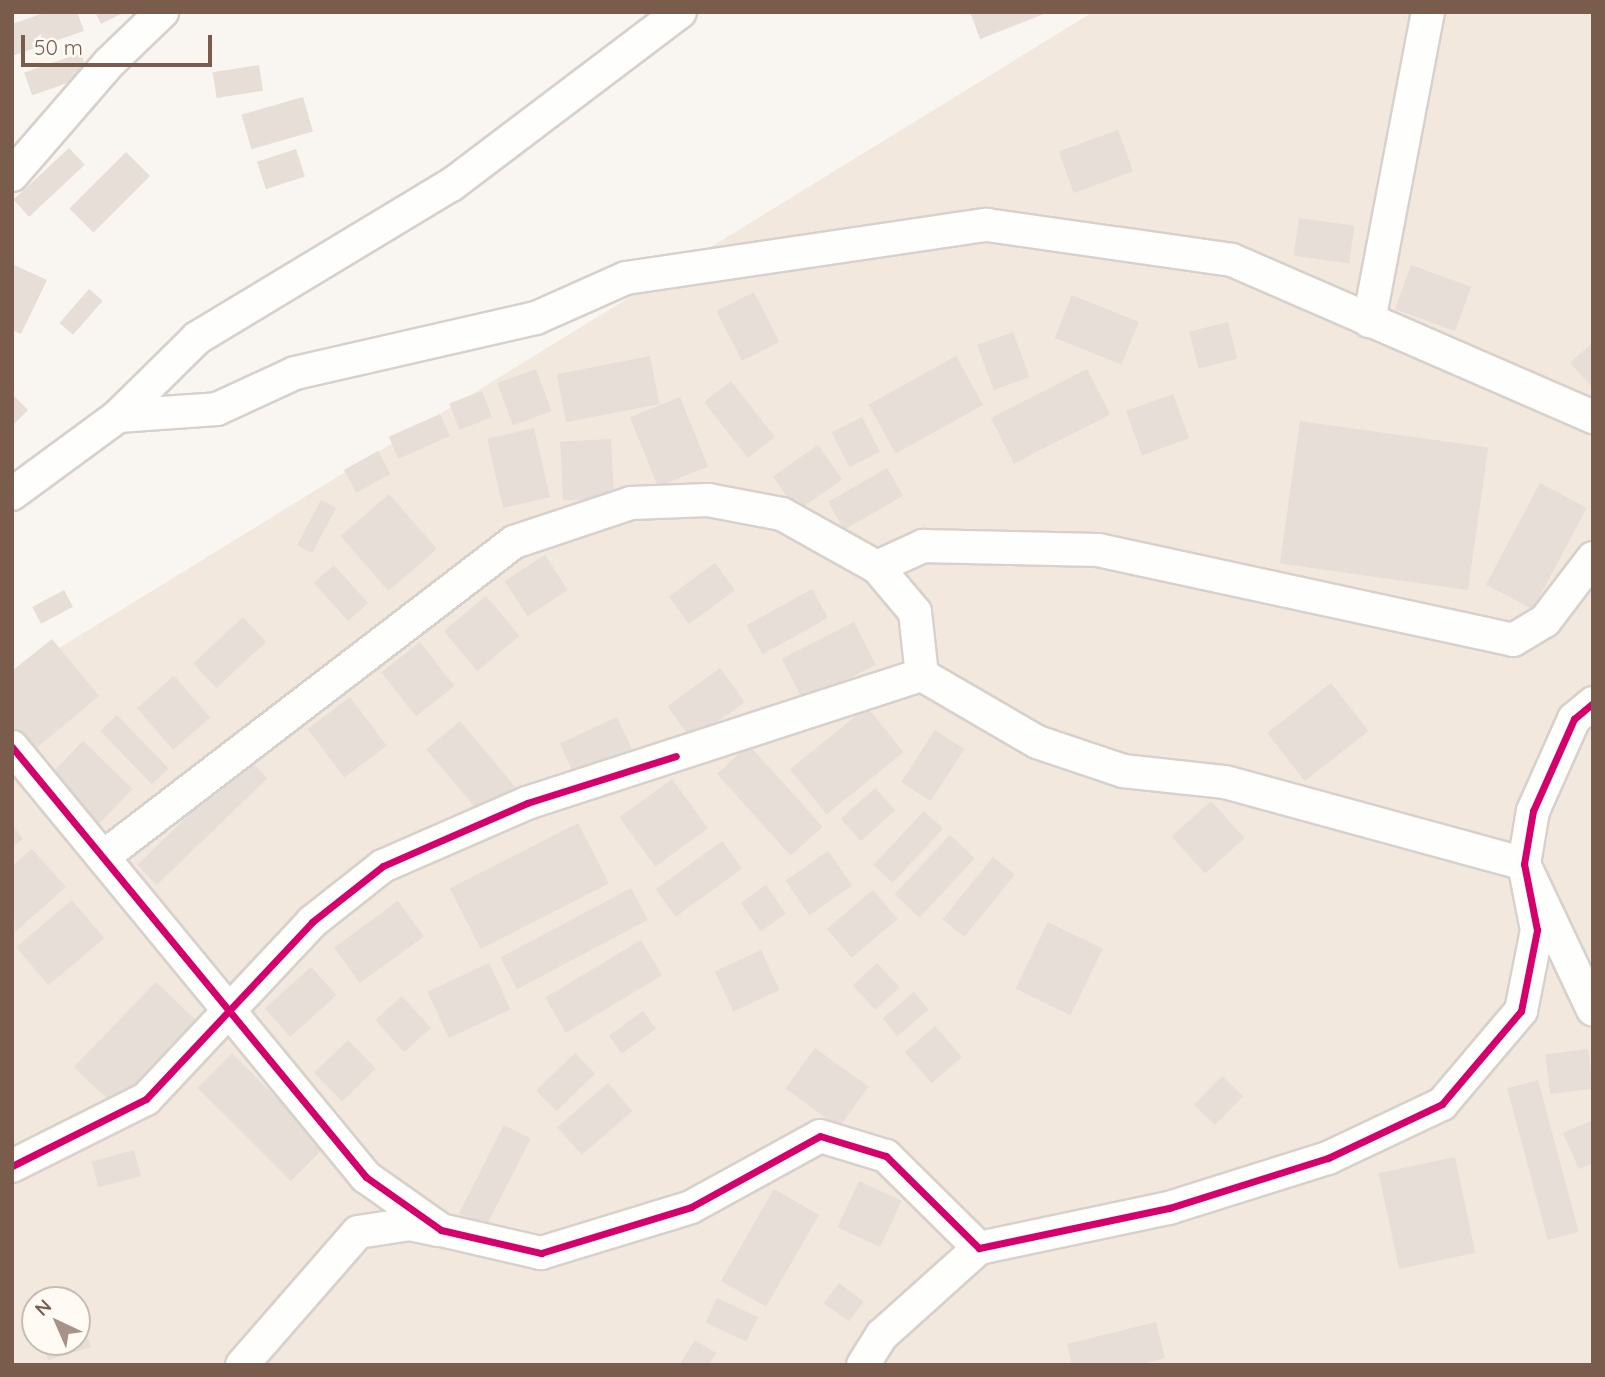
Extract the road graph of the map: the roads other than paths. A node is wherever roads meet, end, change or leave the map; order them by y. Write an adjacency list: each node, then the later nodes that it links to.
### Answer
1 (162, 12): 4 (street)
2 (680, 12): 6 (street)
3 (1428, 12): 5 (street)
4 (12, 174)
5 (1369, 321): 6 (street); 7 (street)
6 (118, 416): 8 (street)
7 (1593, 416)
8 (12, 494)
9 (1593, 558): 10 (street)
10 (877, 567): 11 (street); 14 (street)
11 (922, 675): 15 (street); 17 (street)
12 (1593, 703): 15 (street)
13 (12, 747): 14 (street)
14 (103, 857): 17 (street)
15 (1524, 864): 16 (street); 19 (street)
16 (1593, 1010)
17 (230, 1011): 18 (street); 20 (street)
18 (12, 1166)
19 (979, 1248): 20 (street); 22 (street)
20 (541, 1253): 21 (street)
21 (242, 1365)
22 (863, 1365)

